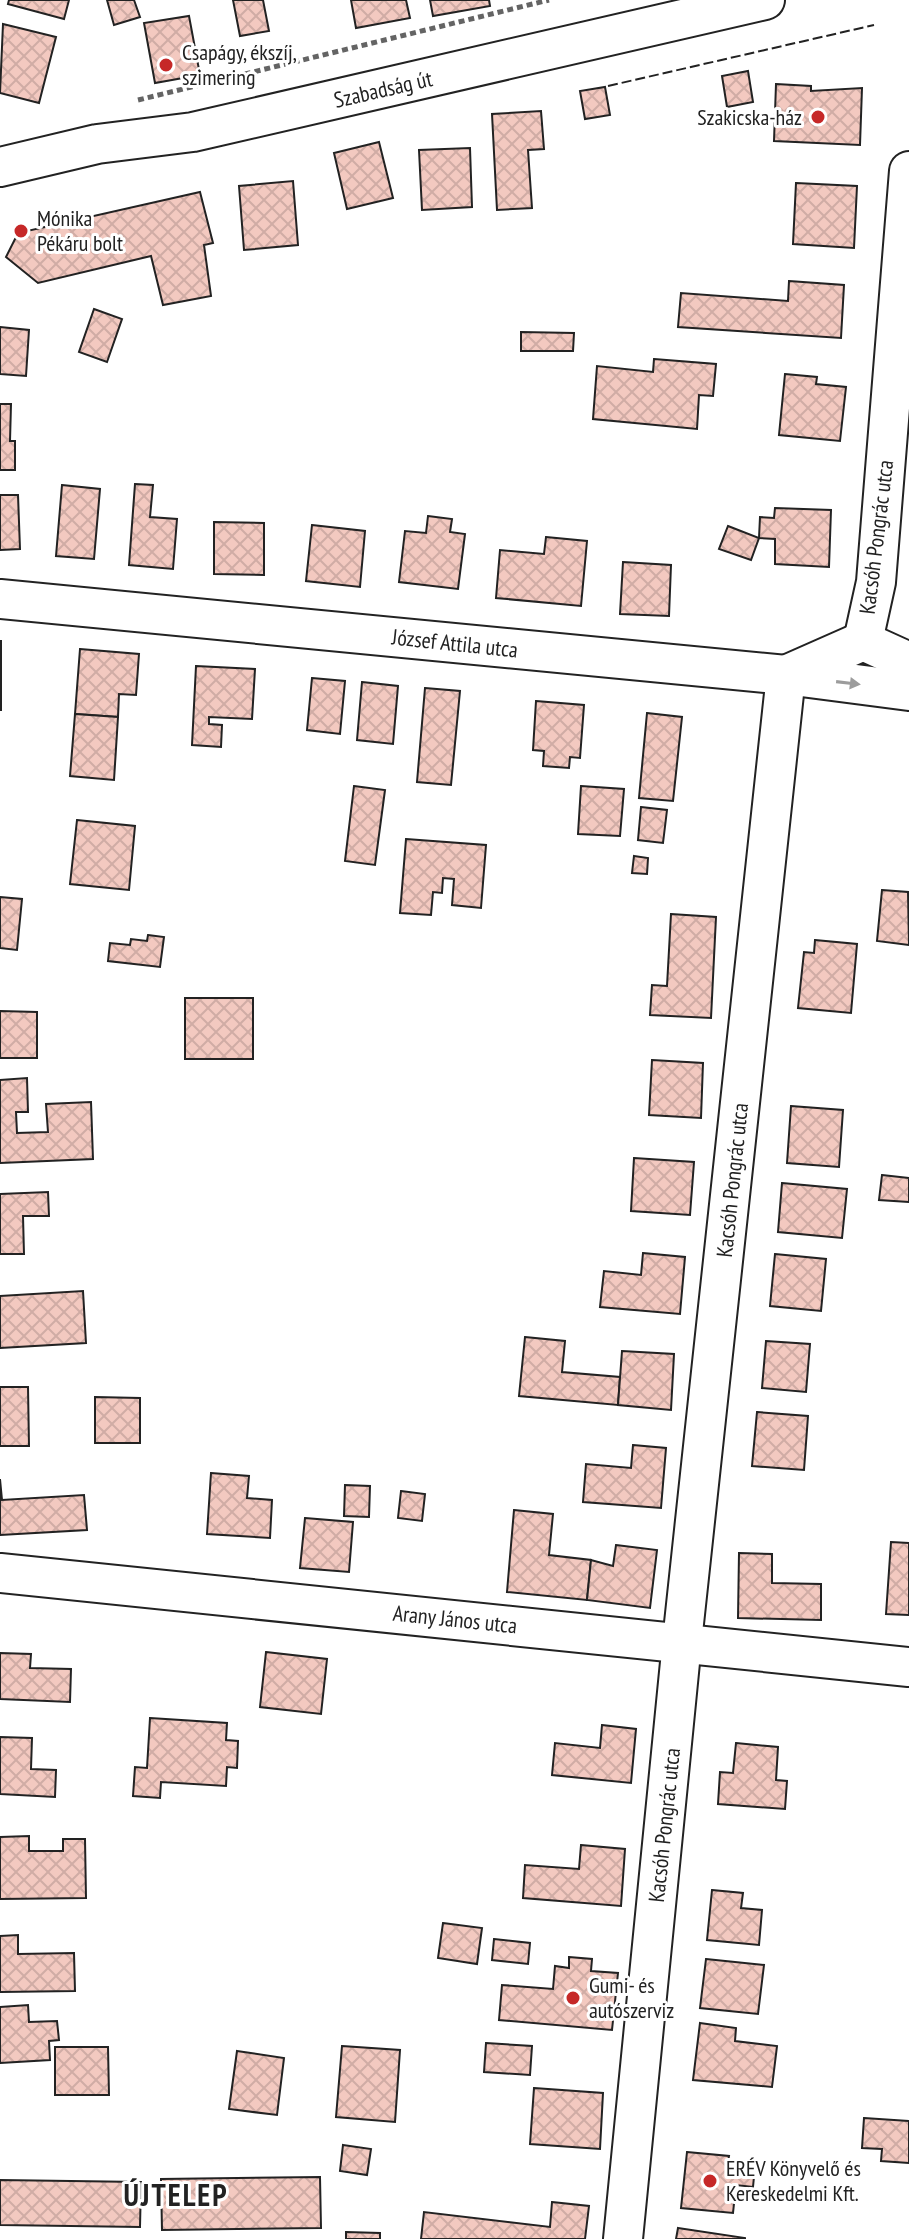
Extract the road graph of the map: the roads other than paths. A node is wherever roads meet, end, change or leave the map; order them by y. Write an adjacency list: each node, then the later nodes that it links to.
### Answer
1 (765, 0): 2 (street, Szabadság út)
2 (0, 167)
3 (909, 171): 5 (street, Kacsóh Pongrác utca)
4 (0, 599): 7 (street, József Attila utca)
5 (863, 641): 6 (street); 7 (street, Kacsóh Pongrác utca)
6 (909, 662)
7 (786, 675): 8 (street, József Attila utca, one-way to 8); 10 (street, Kacsóh Pongrác utca)
8 (909, 691)
9 (0, 1573): 10 (street, Arany János utca)
10 (682, 1642): 11 (street, Arany János utca); 12 (street, Kacsóh Pongrác utca)
11 (909, 1667)
12 (623, 2239)

